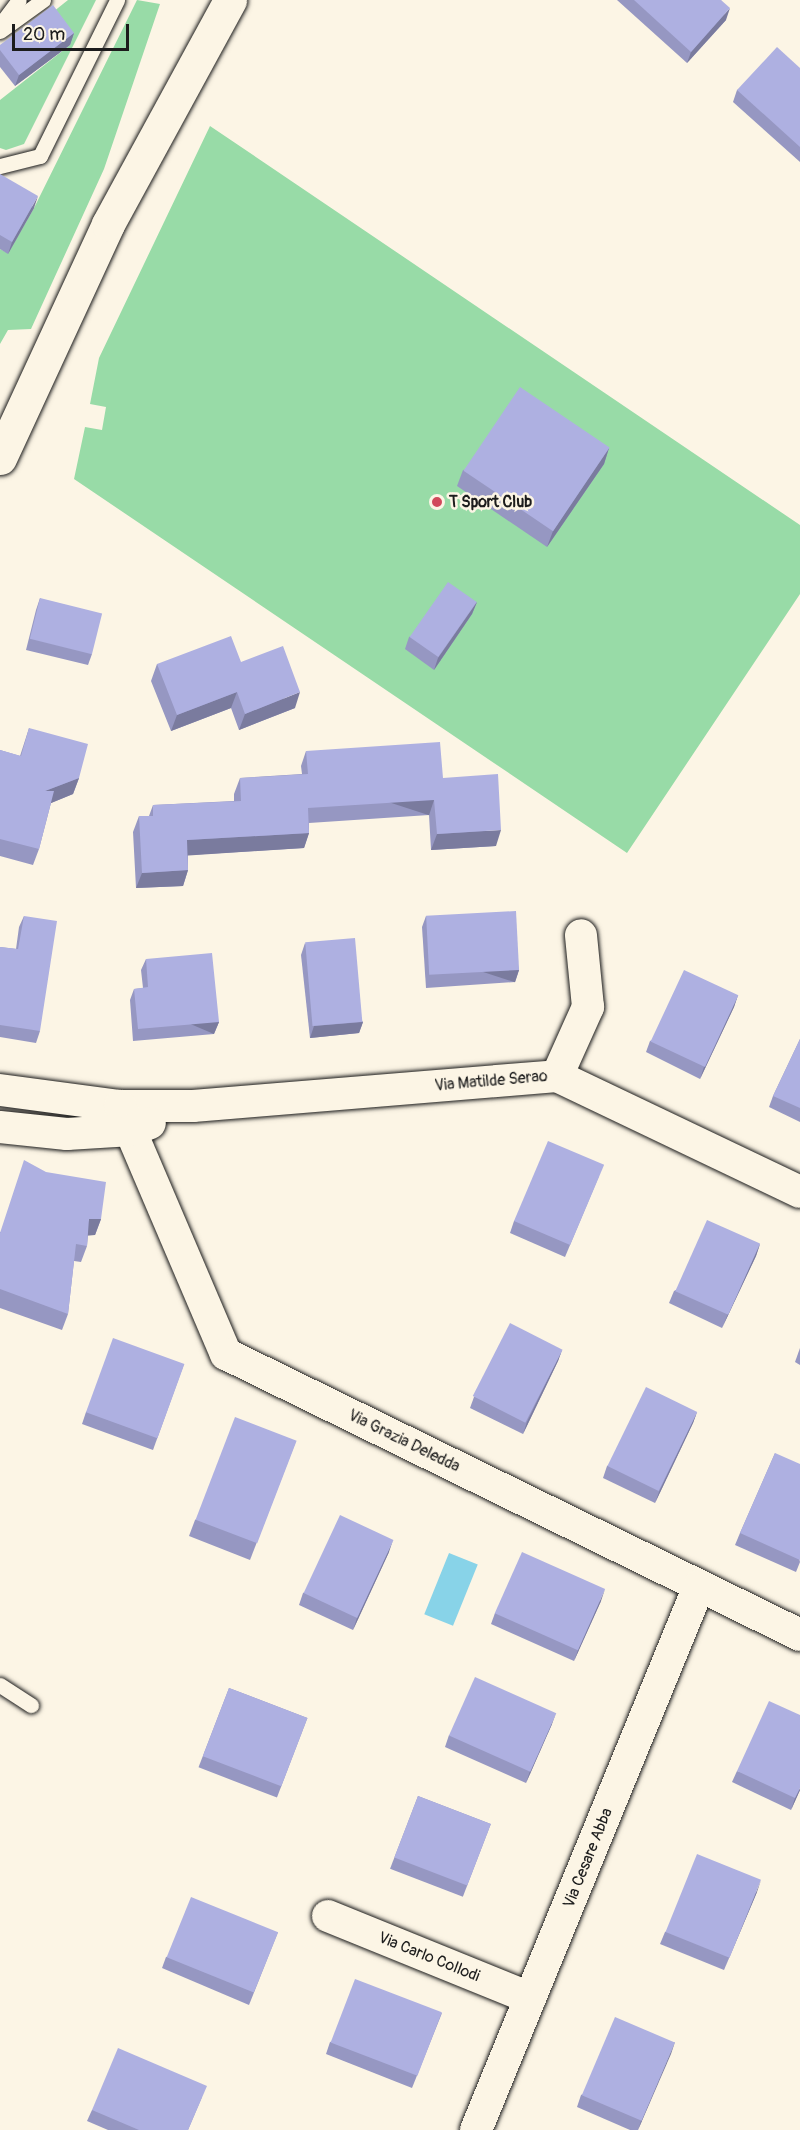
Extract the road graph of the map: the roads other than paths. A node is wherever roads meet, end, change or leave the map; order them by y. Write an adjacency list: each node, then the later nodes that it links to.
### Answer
1 (19, 0): 5 (lane)
2 (44, 0): 6 (lane)
3 (117, 0): 7 (lane)
4 (230, 0): 8 (main road)
5 (0, 25)
6 (0, 31)
7 (0, 166)
8 (0, 458)
9 (581, 935): 10 (street)
10 (557, 1076): 12 (street, Via Matilde Serao); 14 (street, Via Matilde Serao)
11 (0, 1090): 12 (street, Via Matilde Serao)
12 (126, 1118): 13 (street, Via Matilde Serao); 15 (street, Via Grazia Deledda)
13 (0, 1127)
14 (800, 1192)
15 (699, 1586): 16 (street, Via Grazia Deledda); 20 (street, Via Cesare Abba)
16 (800, 1635)
17 (0, 1685): 18 (lane)
18 (32, 1705)
19 (328, 1916): 20 (street, Via Carlo Collodi)
20 (530, 1998): 21 (street, Via Cesare Abba)
21 (476, 2130)

